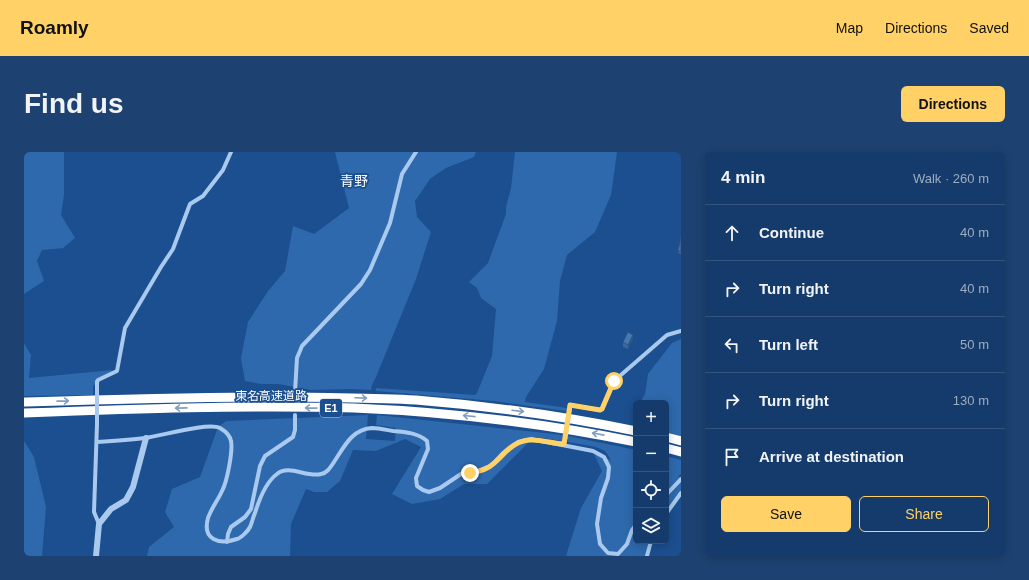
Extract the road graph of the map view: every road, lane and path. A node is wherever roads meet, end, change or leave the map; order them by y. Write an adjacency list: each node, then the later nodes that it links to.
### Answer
1 (231, 152): 13 (street, bridge)
2 (416, 152): 4 (street)
3 (681, 331): 14 (street, bridge)
4 (295, 392)
5 (24, 402): 8 (highway, 東名高速道路 / E1, one-way to 8)
6 (24, 413): 11 (highway, 東名高速道路 / E1, one-way to 6)
7 (295, 415): 23 (street)
8 (633, 430)
9 (146, 438): 13 (street); 21 (street); 23 (street)
10 (669, 438): 12 (highway)
11 (633, 441)
12 (681, 441)
13 (97, 442): 21 (street)
14 (564, 443): 22 (street); 23 (street)
15 (669, 449): 16 (highway)
16 (681, 452)
17 (681, 479): 18 (street)
18 (669, 492)
19 (681, 493): 20 (street)
20 (669, 510)
21 (99, 524): 25 (street)
22 (633, 531)
23 (227, 542)
24 (650, 544): 26 (street)
25 (96, 556)
26 (647, 556)

